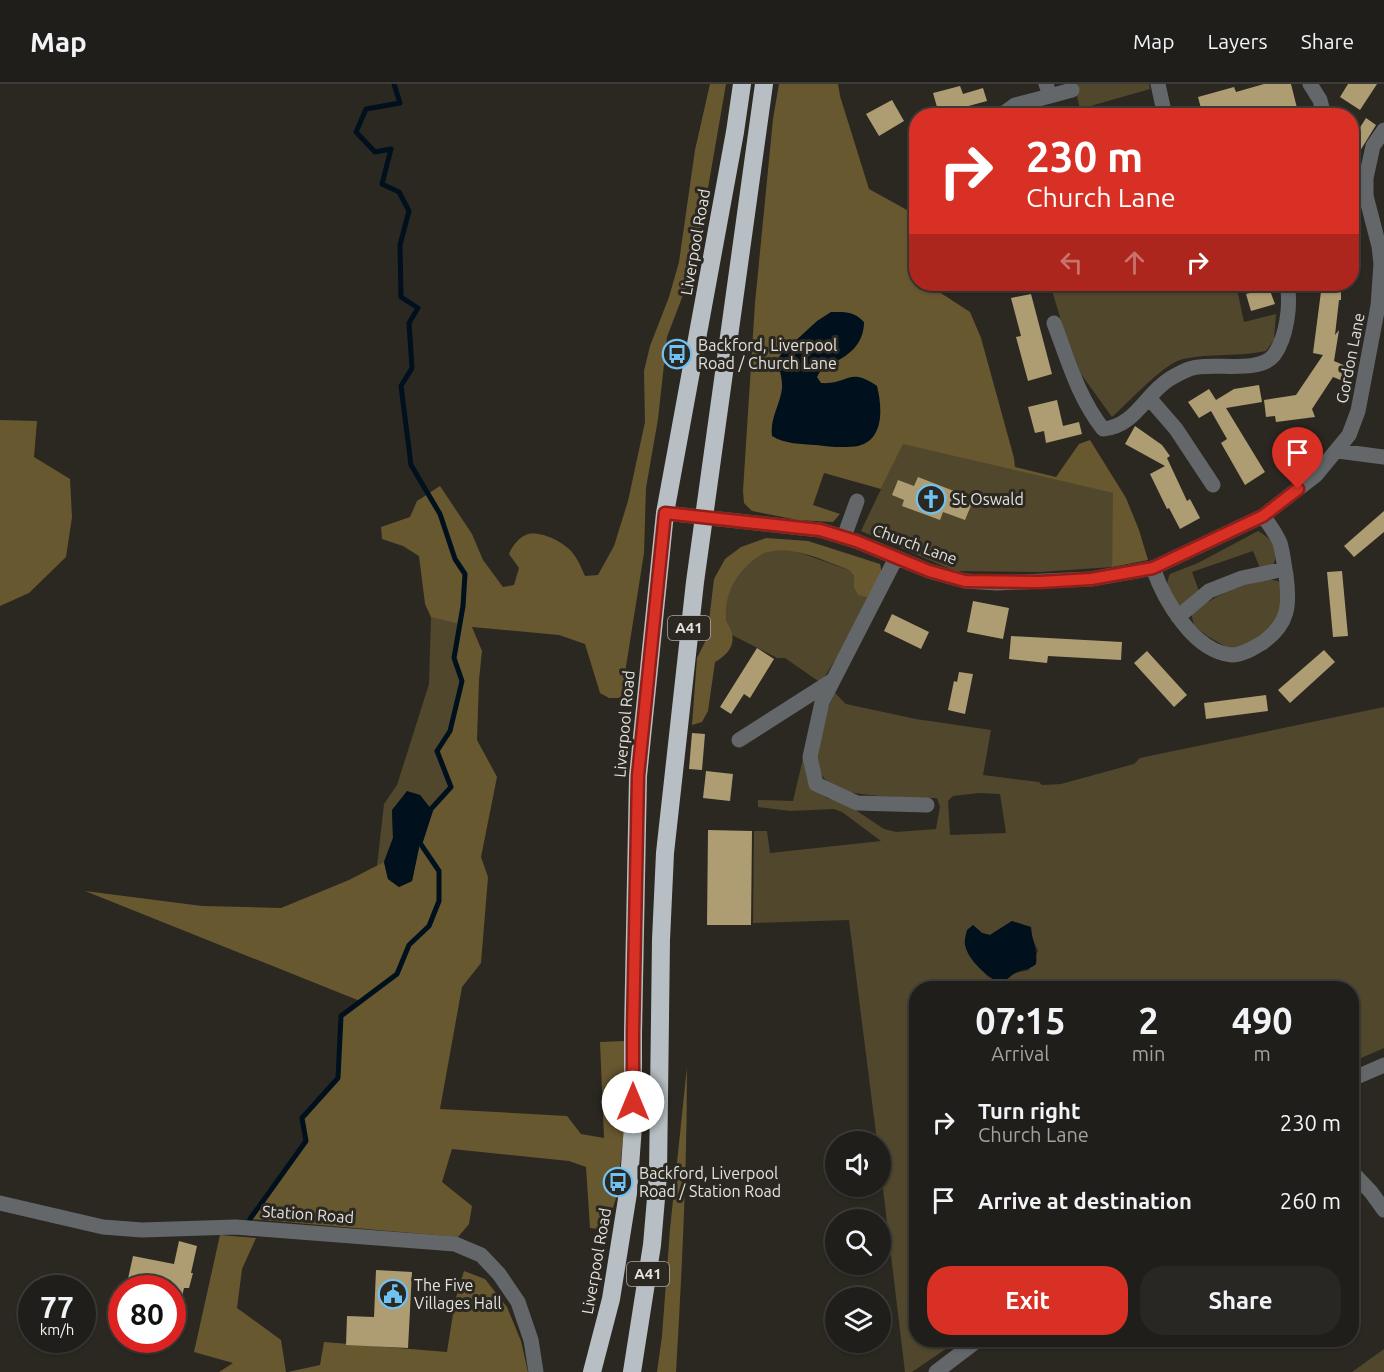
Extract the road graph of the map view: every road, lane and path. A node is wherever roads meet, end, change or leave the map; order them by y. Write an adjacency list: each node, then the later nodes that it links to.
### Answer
1 (742, 84): 21 (highway, Liverpool Road / A41)
2 (764, 84): 23 (highway, A41)
3 (1158, 84): 8 (street)
4 (1310, 84): 9 (street)
5 (1048, 90): 6 (street); 7 (street)
6 (1072, 90)
7 (1011, 108)
8 (1163, 108)
9 (1322, 108)
10 (1384, 130): 11 (street, Gordon Lane)
11 (1359, 196): 12 (street, Gordon Lane)
12 (1381, 245): 13 (street, Gordon Lane)
13 (1383, 264): 17 (street, Gordon Lane)
14 (1288, 291): 16 (street)
15 (1054, 322): 16 (street)
16 (1149, 399): 19 (street)
17 (1338, 451): 18 (street); 22 (street, Church Lane)
18 (1384, 458)
19 (1213, 485)
20 (857, 501): 24 (street)
21 (665, 513): 23 (street, Church Lane); 39 (highway, Liverpool Road / A41)
22 (1263, 516): 26 (street, Church Lane); 27 (street)
23 (704, 518): 24 (street, Church Lane); 40 (highway, A41)
24 (844, 537): 25 (street, Church Lane)
25 (896, 558): 26 (street, Church Lane); 29 (street)
26 (1153, 568): 28 (street)
27 (1285, 569): 28 (street); 28 (street)
28 (1178, 617)
29 (832, 681): 30 (street); 31 (street)
30 (739, 740)
31 (927, 805)
32 (1384, 1065): 33 (street)
33 (1359, 1076)
34 (1359, 1179): 36 (street)
35 (0, 1203): 38 (street, Station Road)
36 (1384, 1210)
37 (969, 1347): 41 (street)
38 (536, 1372)
39 (592, 1372)
40 (632, 1372)
41 (936, 1372)

